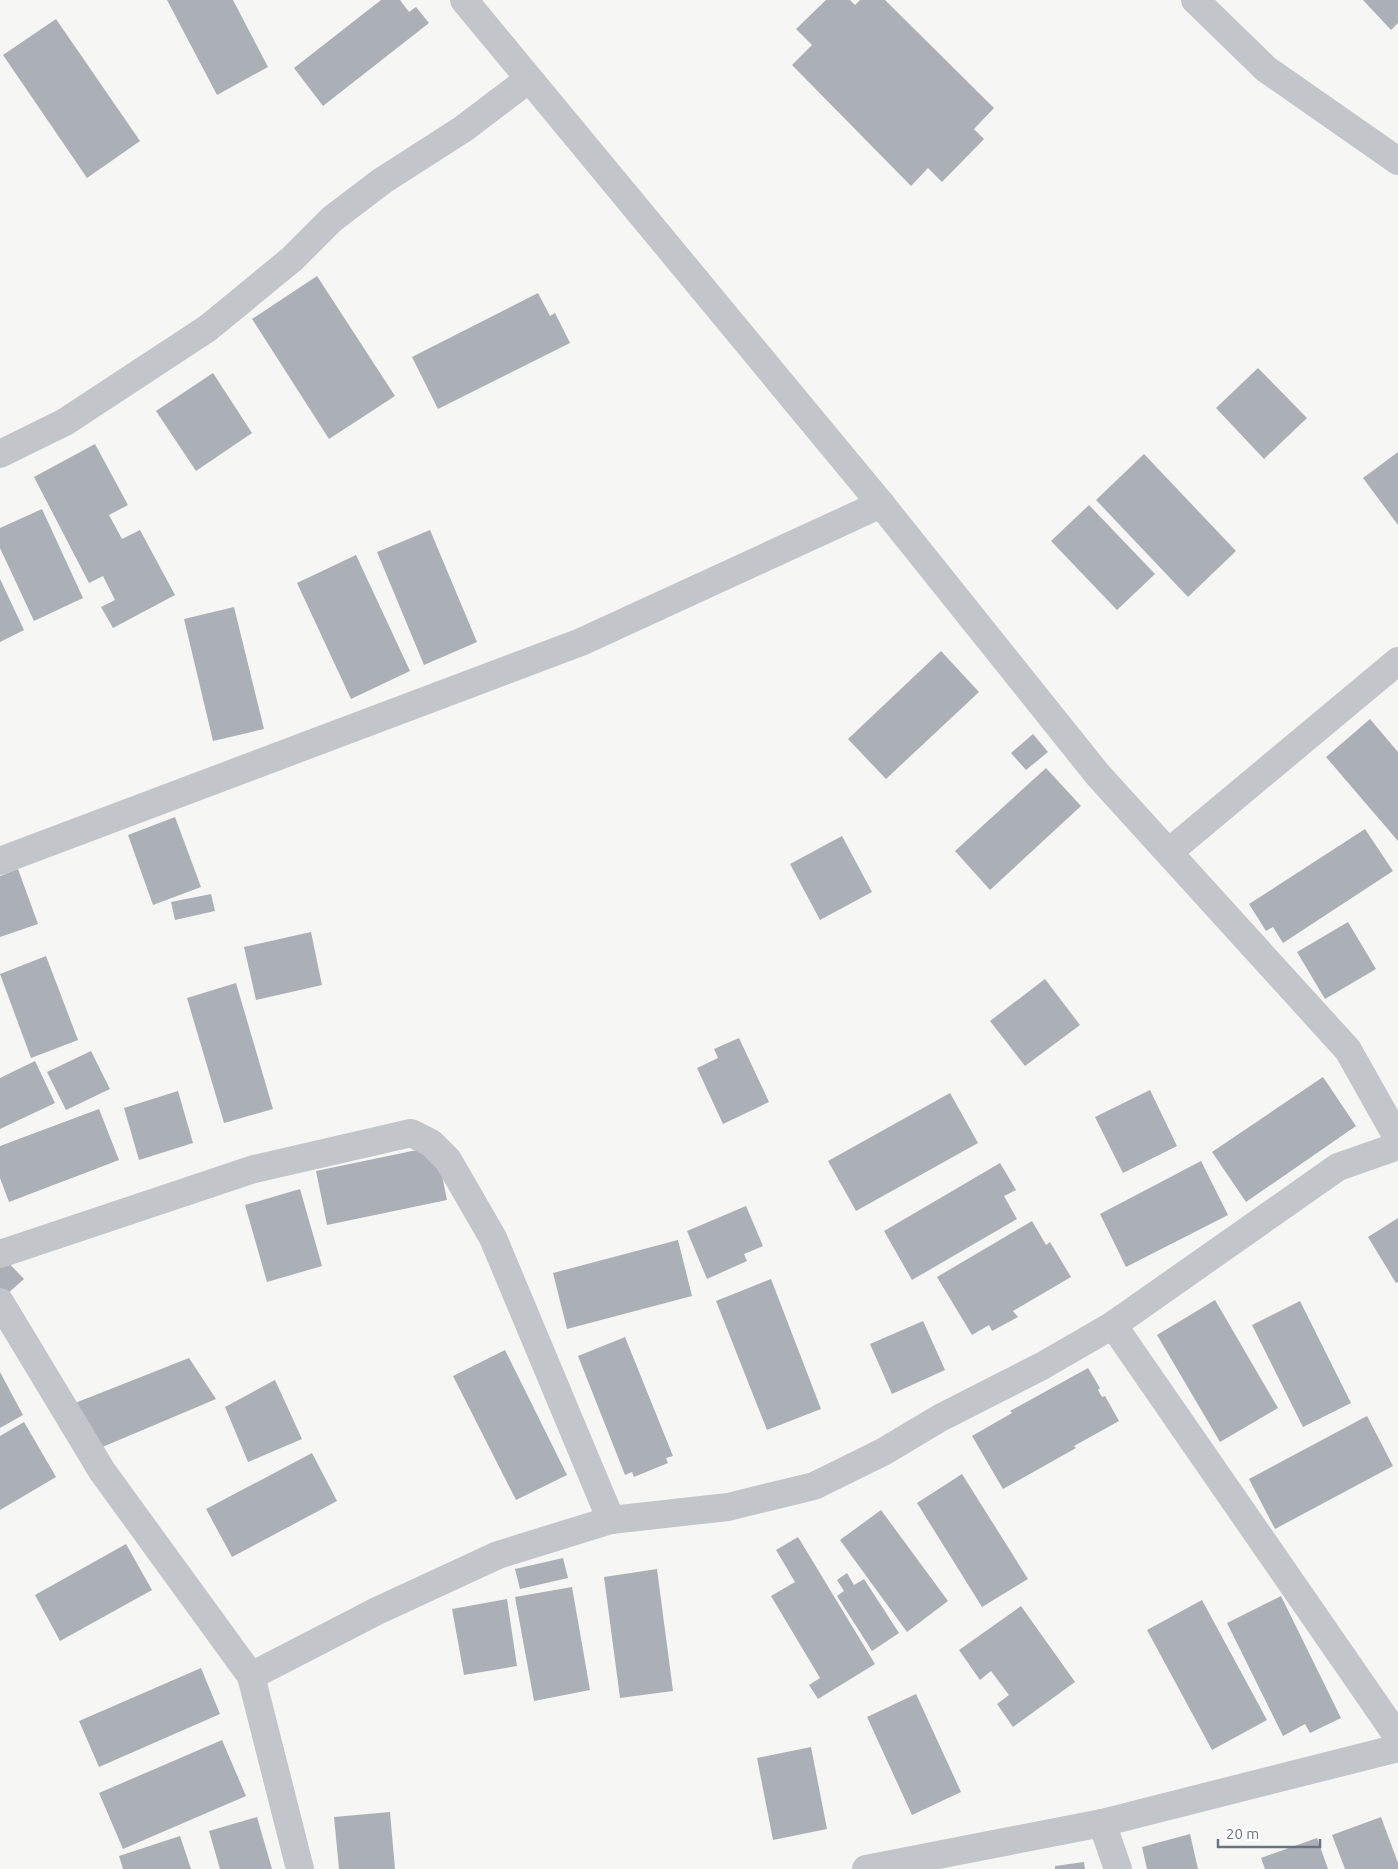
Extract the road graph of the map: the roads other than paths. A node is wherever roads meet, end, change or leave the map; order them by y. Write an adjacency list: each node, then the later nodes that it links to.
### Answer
1 (464, 0): 3 (street)
2 (1195, 0): 4 (street)
3 (529, 79): 5 (street); 6 (street)
4 (1398, 161)
5 (0, 454)
6 (880, 504): 8 (street); 9 (street)
7 (1398, 662): 8 (street)
8 (1169, 852): 10 (street)
9 (0, 861)
10 (1398, 1139)
11 (1398, 1146): 14 (street)
12 (0, 1254): 15 (street)
13 (0, 1302): 16 (street)
14 (1114, 1325): 15 (street); 17 (street)
15 (611, 1520): 16 (street)
16 (251, 1676): 20 (street)
17 (1398, 1737)
18 (1398, 1748): 19 (street)
19 (1102, 1823): 21 (street); 22 (street)
20 (300, 1869)
21 (866, 1869)
22 (1118, 1869)

